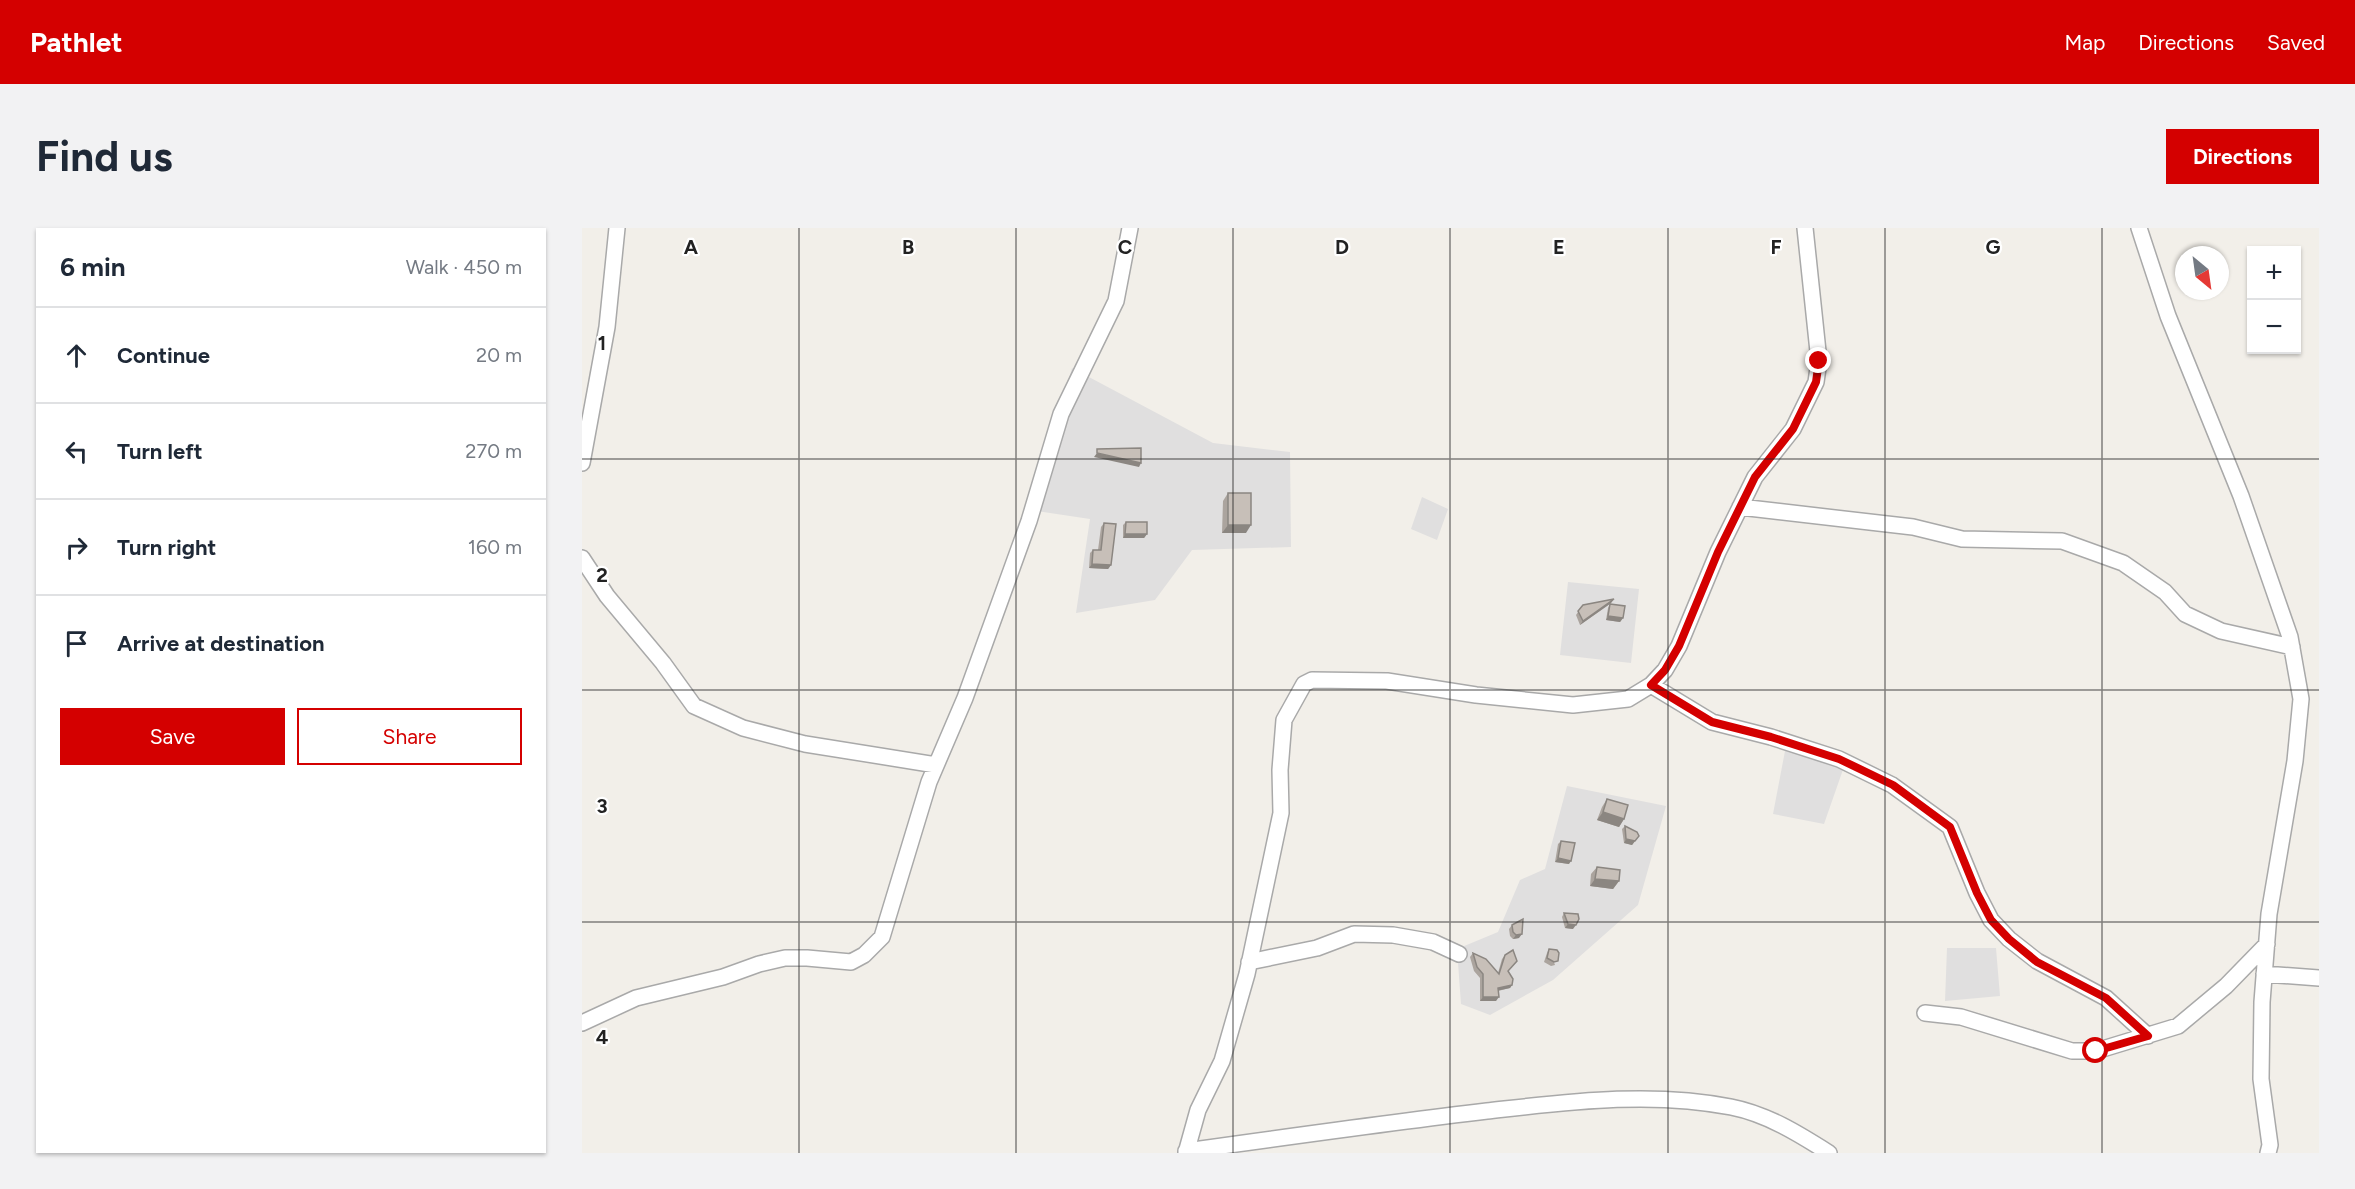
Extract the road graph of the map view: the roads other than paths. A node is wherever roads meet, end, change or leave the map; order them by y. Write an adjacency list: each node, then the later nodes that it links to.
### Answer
1 (617, 228): 5 (street)
2 (1130, 228): 10 (street)
3 (1805, 228): 6 (street)
4 (2139, 228): 8 (street)
5 (582, 463)
6 (1740, 507): 8 (street); 9 (street)
7 (582, 558): 10 (street)
8 (2292, 648): 11 (street)
9 (1651, 685): 13 (street); 18 (street)
10 (936, 765): 17 (street)
11 (2267, 944): 14 (street); 18 (street)
12 (1459, 954): 13 (street)
13 (1249, 962): 19 (street)
14 (2264, 974): 15 (street); 21 (street)
15 (2319, 978)
16 (1925, 1013): 18 (street)
17 (582, 1023)
18 (2148, 1036)
19 (1186, 1152): 20 (street)
20 (1829, 1153)
21 (2268, 1153)

